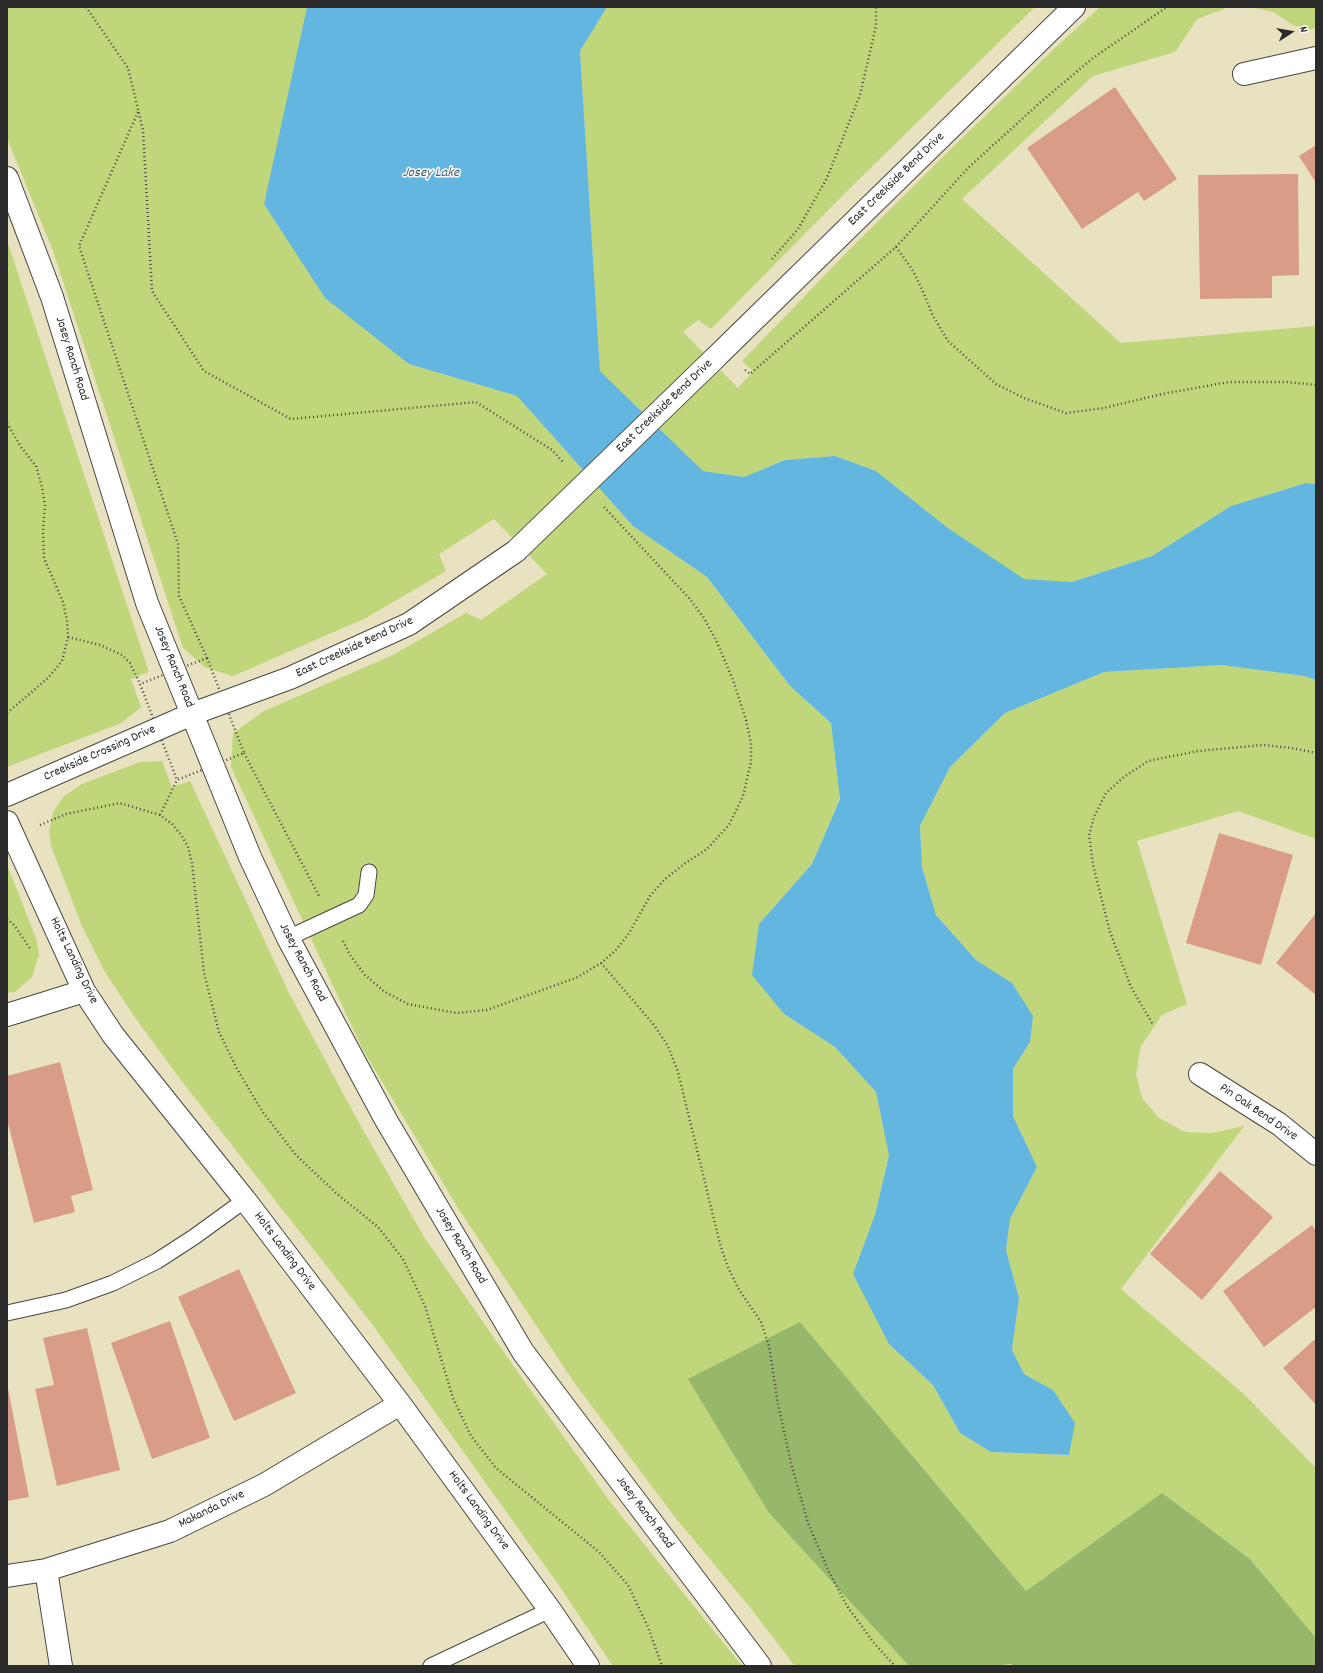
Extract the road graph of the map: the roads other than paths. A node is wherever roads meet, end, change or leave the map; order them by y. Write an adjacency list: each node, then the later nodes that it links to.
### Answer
1 (1074, 7): 5 (street, East Creekside Bend Drive, bridge)
2 (1316, 58): 3 (street)
3 (1244, 74)
4 (7, 178): 5 (street, Josey Ranch Road)
5 (192, 714): 6 (street, Creekside Crossing Drive); 9 (street, Josey Ranch Road)
6 (7, 795)
7 (10, 829): 10 (street, Holts Landing Drive)
8 (369, 872): 9 (lane)
9 (288, 938): 23 (street, Josey Ranch Road)
10 (84, 991): 11 (street); 14 (street, Holts Landing Drive)
11 (7, 1016)
12 (1200, 1074): 13 (street, Pin Oak Bend Drive)
13 (1316, 1154)
14 (245, 1200): 15 (lane); 16 (street, Holts Landing Drive)
15 (7, 1313)
16 (400, 1404): 17 (street, Makanda Drive); 19 (street, Holts Landing Drive)
17 (46, 1570): 18 (street, Makanda Drive); 20 (street)
18 (7, 1576)
19 (550, 1610): 21 (lane); 22 (street, Holts Landing Drive)
20 (61, 1666)
21 (431, 1666)
22 (588, 1666)
23 (760, 1666)

